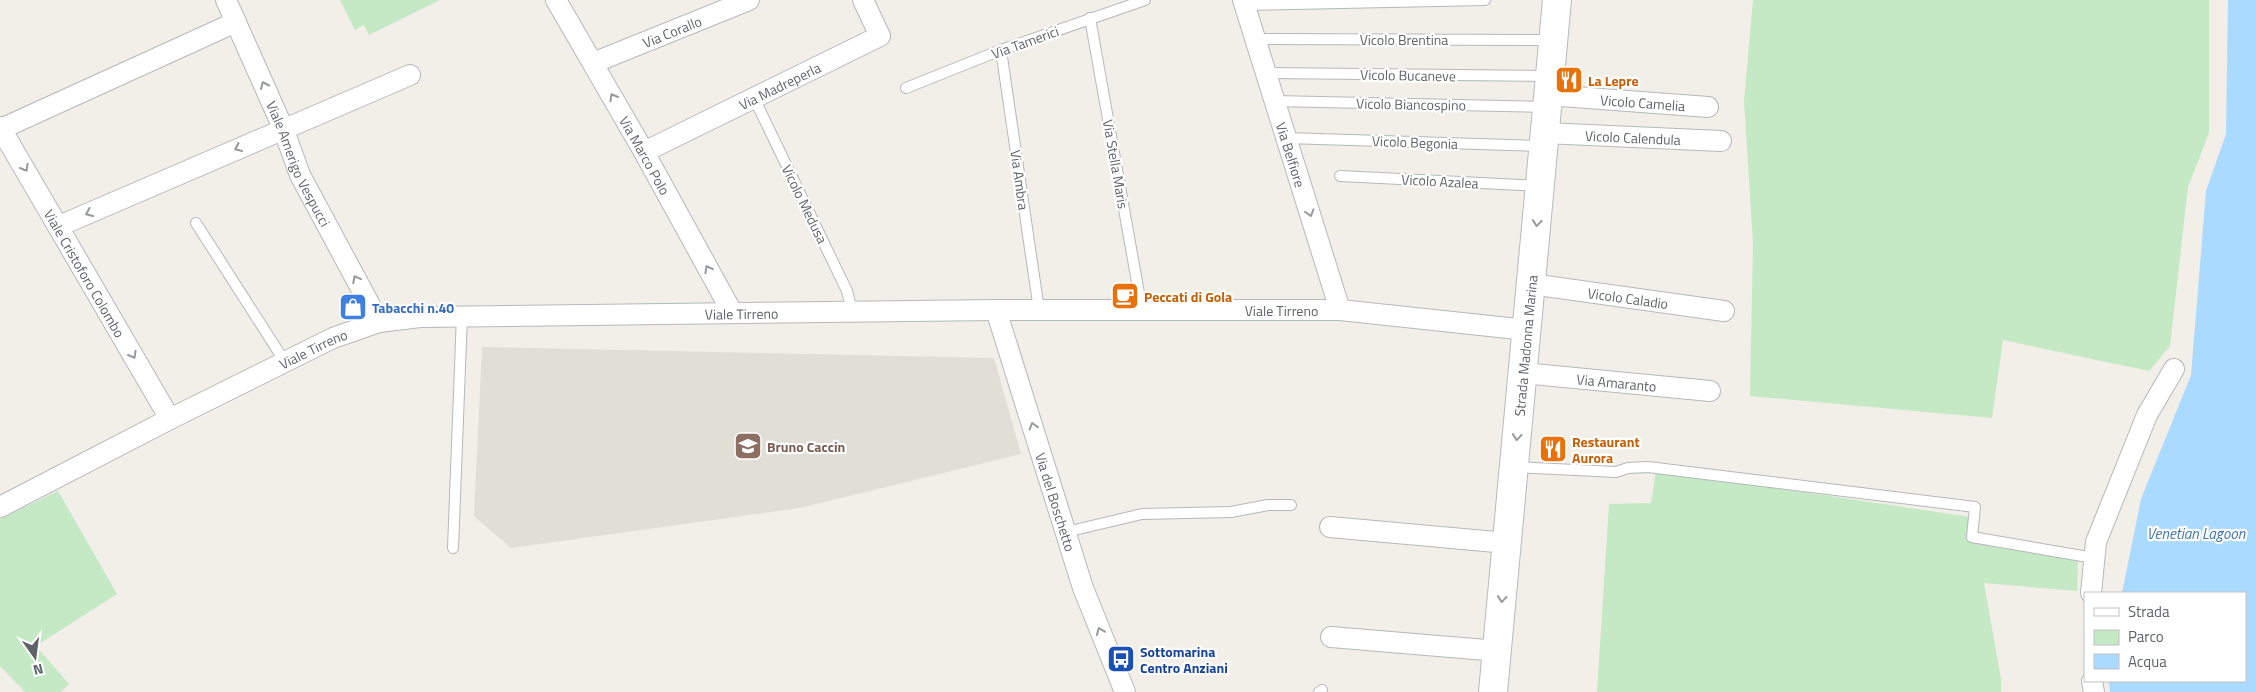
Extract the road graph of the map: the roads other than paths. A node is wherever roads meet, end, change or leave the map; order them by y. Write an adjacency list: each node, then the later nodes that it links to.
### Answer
1 (226, 0): 10 (street, Viale Amerigo Vespucci)
2 (556, 0): 14 (street, Via Marco Polo)
3 (749, 0): 14 (street, Via Corallo)
4 (863, 0): 18 (street, Via Madreperla)
5 (1145, 0): 9 (lane, Via Tamerici)
6 (1485, 0): 8 (lane)
7 (1557, 0): 12 (street, Strada Madonna Marina)
8 (1243, 3): 11 (street, Via Belfiore)
9 (1090, 18): 13 (lane, Via Tamerici); 34 (lane, Via Stella Maris)
10 (236, 22): 22 (street); 23 (street, Viale Amerigo Vespucci, one-way to 10)
11 (1255, 39): 12 (lane, Vicolo Brentina); 15 (street, Via Belfiore)
12 (1553, 40): 21 (street, Strada Madonna Marina)
13 (1001, 50): 17 (lane, Via Tamerici); 33 (lane, Via Ambra)
14 (593, 62): 26 (street, Via Marco Polo, one-way to 14)
15 (1266, 73): 19 (street, Via Belfiore); 21 (lane, Vicolo Bucaneve)
16 (410, 74): 23 (street)
17 (906, 88)
18 (754, 98): 26 (street, Via Madreperla); 36 (lane, Vicolo Medusa)
19 (1274, 101): 21 (lane, Vicolo Biancospino); 24 (street, Via Belfiore)
20 (1708, 107): 21 (street, Vicolo Camelia)
21 (1547, 111): 24 (lane, Vicolo Begonia); 25 (street, Vicolo Calendula); 28 (street, Strada Madonna Marina)
22 (1, 128): 30 (street, Viale Cristoforo Colombo, one-way to 30)
23 (283, 128): 30 (street, one-way to 30); 40 (street, Viale Amerigo Vespucci, one-way to 23)
24 (1286, 138): 35 (street, Via Belfiore, one-way to 35)
25 (1721, 141)
26 (644, 152): 38 (street, Via Marco Polo, one-way to 26)
27 (1340, 176): 28 (lane, Vicolo Azalea)
28 (1540, 186): 31 (street, Strada Madonna Marina, one-way to 31)
29 (196, 223): 42 (lane)
30 (59, 226): 46 (street, Viale Cristoforo Colombo, one-way to 46)
31 (1531, 284): 37 (street, Vicolo Caladio); 41 (street, Strada Madonna Marina)
32 (996, 310): 33 (street, Viale Tirreno); 36 (street, Viale Tirreno); 51 (street, Via del Boschetto, one-way to 32)
33 (1039, 310): 34 (street, Viale Tirreno)
34 (1142, 310): 35 (street, Viale Tirreno)
35 (1340, 310): 41 (street, Viale Tirreno)
36 (852, 311): 38 (street, Viale Tirreno)
37 (1724, 311)
38 (732, 312): 39 (street, Viale Tirreno)
39 (462, 315): 40 (street, Viale Tirreno); 53 (lane)
40 (379, 322): 42 (street, Viale Tirreno)
41 (1527, 330): 44 (street, Strada Madonna Marina)
42 (285, 362): 46 (street, Viale Tirreno)
43 (2174, 369): 54 (street)
44 (1523, 372): 45 (street, Via Amaranto); 47 (street, Strada Madonna Marina, one-way to 47)
45 (1710, 391)
46 (170, 419): 49 (street, Viale Tirreno)
47 (1514, 467): 52 (street, Strada Madonna Marina); 54 (lane)
48 (1291, 505): 51 (lane)
49 (0, 508)
50 (1330, 528): 52 (street)
51 (1066, 532): 58 (street, Via del Boschetto, one-way to 51)
52 (1508, 543): 57 (street, Strada Madonna Marina, one-way to 57)
53 (452, 548)
54 (2094, 558): 55 (street)
55 (2091, 592)
56 (1331, 637): 57 (street)
57 (1498, 651): 59 (street, Strada Madonna Marina)
58 (1125, 692)
59 (1493, 692)

